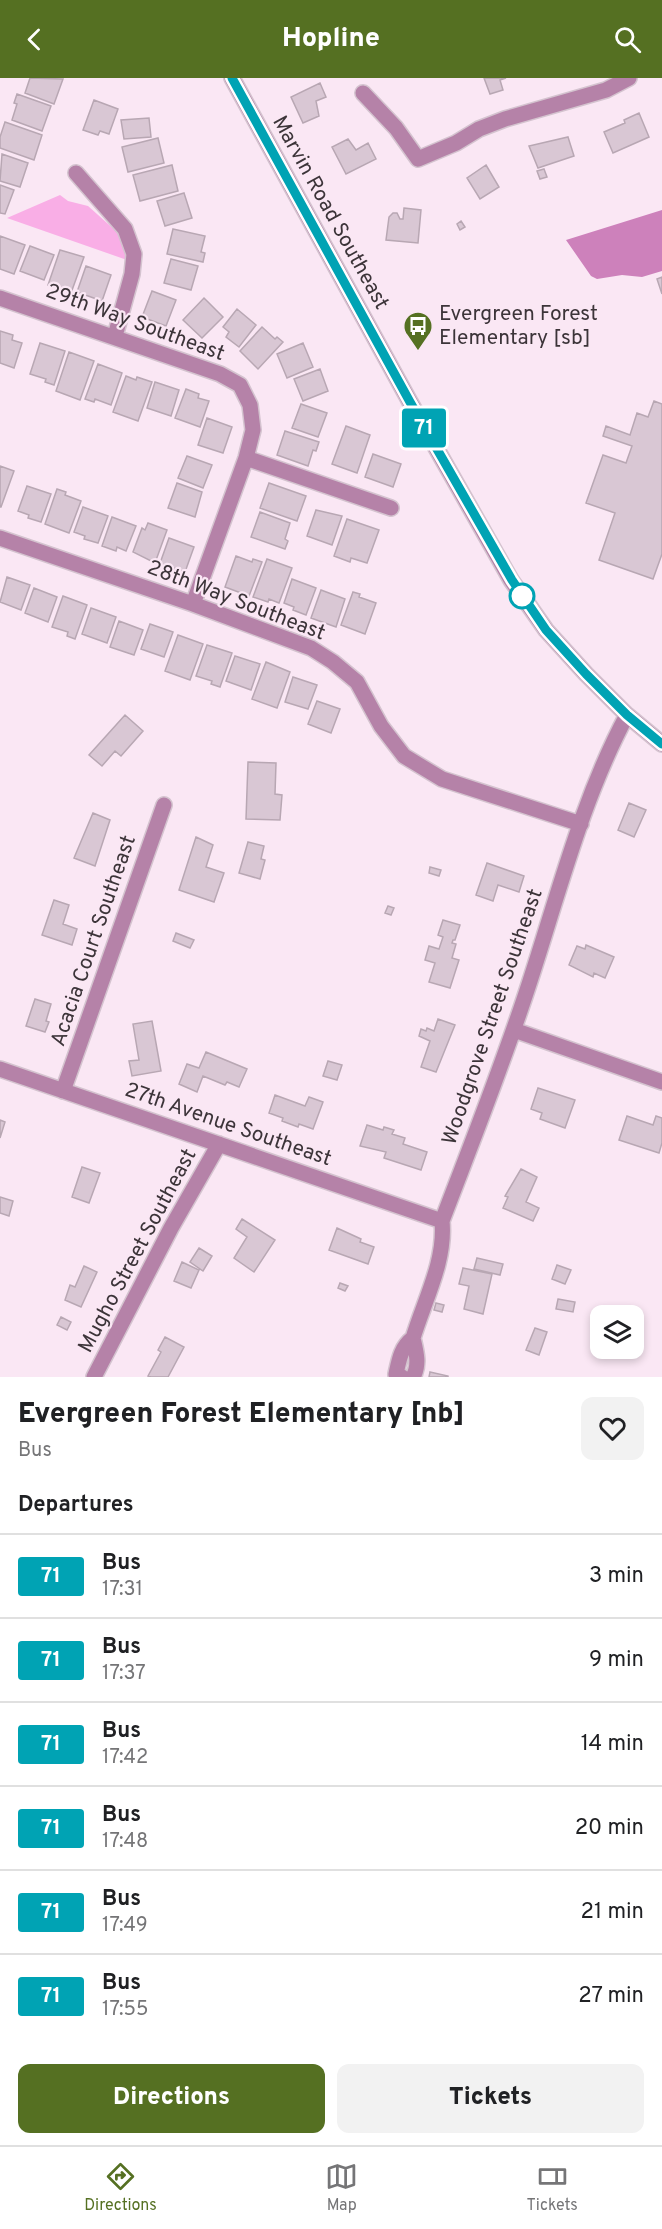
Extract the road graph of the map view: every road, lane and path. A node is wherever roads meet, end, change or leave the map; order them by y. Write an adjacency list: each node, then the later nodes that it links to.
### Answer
1 (232, 78): 11 (street, Marvin Road Southeast)
2 (629, 78): 3 (street)
3 (363, 93)
4 (76, 173): 6 (street)
5 (0, 298): 6 (street, 29th Way Southeast)
6 (115, 336): 7 (street, 29th Way Southeast)
7 (246, 458): 8 (street); 10 (street, 29th Way Southeast)
8 (391, 508)
9 (0, 538): 10 (street, 28th Way Southeast)
10 (194, 604): 14 (street, 28th Way Southeast)
11 (627, 715): 12 (street, Marvin Road Southeast); 14 (street, Woodgrove Street Southeast)
12 (662, 744)
13 (164, 805): 18 (street, Acacia Court Southeast)
14 (581, 824): 15 (street, Woodgrove Street Southeast)
15 (514, 1030): 17 (street); 20 (street, Woodgrove Street Southeast)
16 (0, 1069): 18 (street, 27th Avenue Southeast)
17 (662, 1082)
18 (63, 1091): 19 (street, 27th Avenue Southeast)
19 (219, 1144): 20 (street, 27th Avenue Southeast); 22 (street, Mugho Street Southeast)
20 (442, 1221): 21 (street, Woodgrove Street Southeast)
21 (413, 1338): 23 (street, Woodgrove Street Southeast); 24 (street, Woodgrove Street Southeast)
22 (94, 1377)
23 (402, 1377)
24 (413, 1377)

